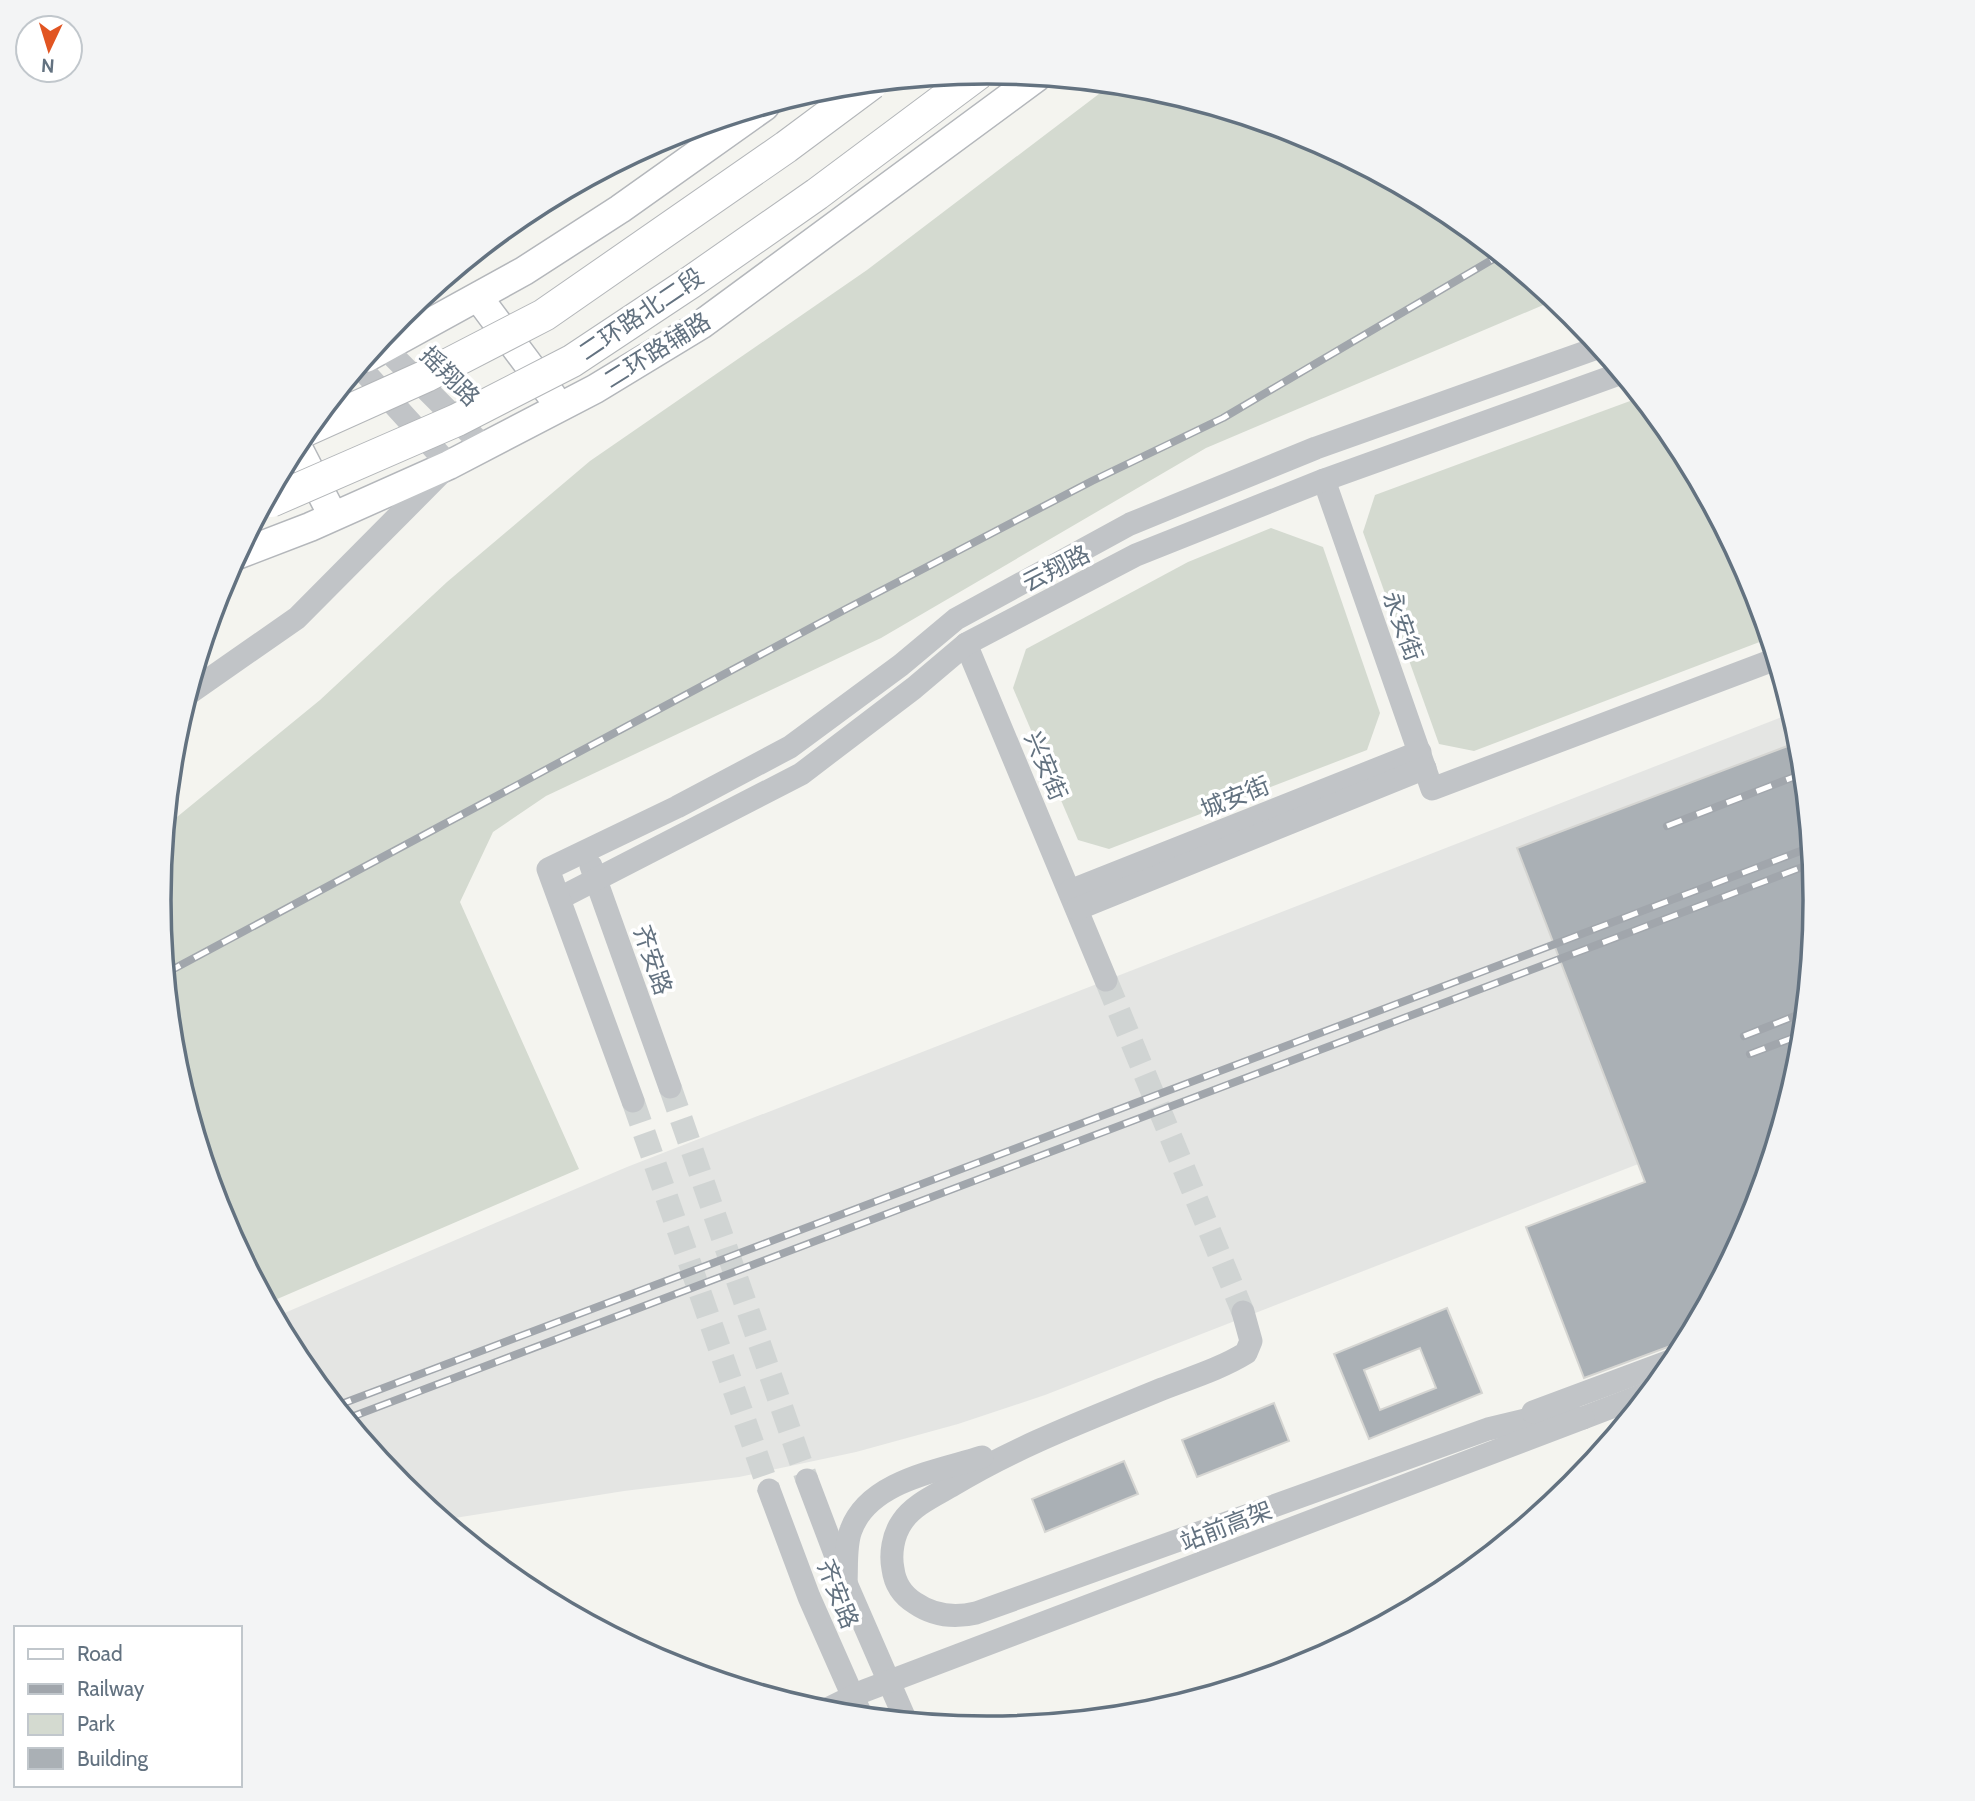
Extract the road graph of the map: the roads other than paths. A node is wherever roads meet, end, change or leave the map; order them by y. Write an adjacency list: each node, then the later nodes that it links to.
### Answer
1 (963, 85): 17 (highway, 二环路北二段, bridge)
2 (1026, 85): 11 (main road, 二环路辅路)
3 (856, 95): 12 (highway, bridge)
4 (743, 122): 5 (main road)
5 (478, 297): 6 (main road); 11 (main road)
6 (393, 342)
7 (1590, 350): 24 (street, 云翔路)
8 (381, 354): 13 (street, 摇翔路)
9 (365, 373): 15 (street)
10 (1613, 376): 16 (street, 云翔路)
11 (560, 407): 13 (main road, 二环路辅路)
12 (328, 420)
13 (484, 447): 15 (main road, 二环路辅路)
14 (303, 457): 18 (main road)
15 (449, 465): 18 (main road, 二环路辅路); 22 (street)
16 (1324, 480): 20 (street, 云翔路); 23 (street, 永安街)
17 (276, 499)
18 (333, 516): 19 (main road, 二环路辅路)
19 (250, 550)
20 (966, 644): 25 (street, 云翔路); 27 (street, 兴安街)
21 (1768, 662): 23 (street, 城安街)
22 (200, 686)
23 (1426, 769): 27 (street, 城安街)
24 (586, 851): 25 (street, 齐安路); 26 (street, 云翔路)
25 (596, 878): 26 (street, 云翔路); 29 (street, 齐安路)
26 (560, 898): 30 (street)
27 (1073, 900): 28 (street, 兴安街)
28 (1107, 980)
29 (670, 1087)
30 (633, 1101)
31 (1243, 1312): 37 (street)
32 (1658, 1366): 33 (street)
33 (1620, 1380): 35 (street); 36 (street)
34 (1635, 1398): 35 (street, 站前高架)
35 (1583, 1418): 36 (street); 42 (street, 站前高架, bridge)
36 (1489, 1429): 37 (street)
37 (1057, 1432): 40 (street)
38 (807, 1480): 40 (street)
39 (769, 1490): 41 (street, 齐安路)
40 (846, 1583): 43 (street)
41 (834, 1655): 46 (street); 47 (street, 齐安路)
42 (864, 1691): 44 (street, bridge); 45 (street, 站前高架, bridge)
43 (894, 1695): 48 (street); 49 (street)
44 (832, 1702)
45 (840, 1703)
46 (845, 1704)
47 (857, 1706)
48 (902, 1712)
49 (906, 1712)

